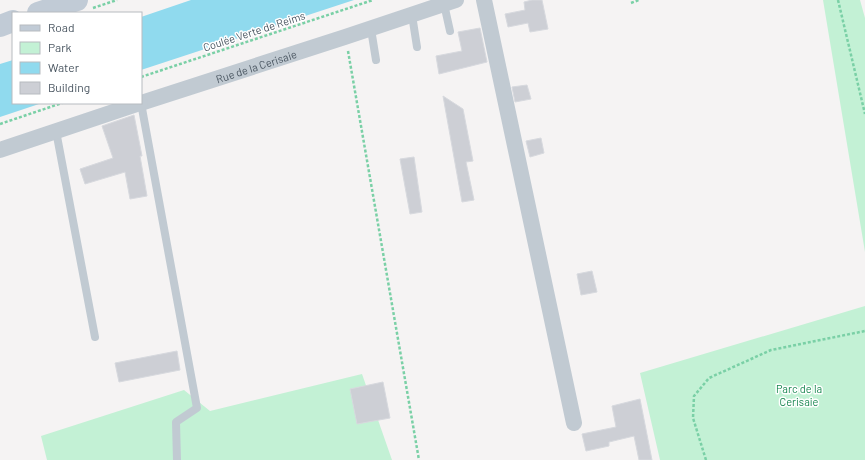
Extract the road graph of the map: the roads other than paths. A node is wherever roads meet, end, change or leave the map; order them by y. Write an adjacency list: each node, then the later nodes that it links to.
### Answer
1 (484, 0): 18 (street)
2 (450, 2): 5 (street, Rue de la Cerisaie); 9 (lane, Rue de la Cerisaie)
3 (84, 4): 4 (street)
4 (43, 12)
5 (412, 15): 8 (street, Rue de la Cerisaie); 10 (lane)
6 (12, 21): 7 (street)
7 (0, 26)
8 (371, 28): 11 (lane); 12 (street, Rue de la Cerisaie)
9 (450, 31)
10 (417, 47)
11 (376, 60)
12 (142, 103)
13 (138, 104): 15 (street, Rue de la Cerisaie)
14 (141, 104): 19 (lane)
15 (56, 131): 16 (street, Rue de la Cerisaie); 17 (lane)
16 (0, 150)
17 (95, 337)
18 (574, 424)
19 (178, 460)

